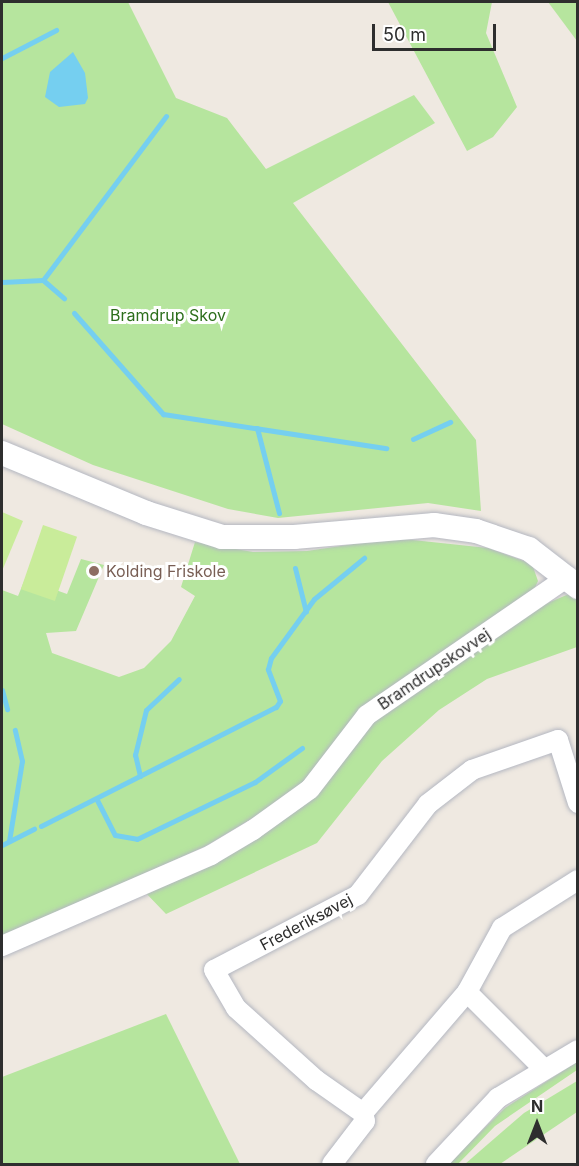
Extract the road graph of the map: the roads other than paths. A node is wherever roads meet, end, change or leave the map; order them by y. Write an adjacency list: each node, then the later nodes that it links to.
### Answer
1 (2, 453): 2 (street, Bramdrupskovvej)
2 (573, 582): 5 (street, Bramdrupskovvej)
3 (578, 803): 9 (street, Frederiksøvej)
4 (578, 880): 6 (street)
5 (2, 946)
6 (466, 992): 8 (street); 9 (street)
7 (578, 1050): 8 (street)
8 (544, 1069): 11 (street)
9 (363, 1113): 10 (street)
10 (332, 1164)
11 (436, 1164)

